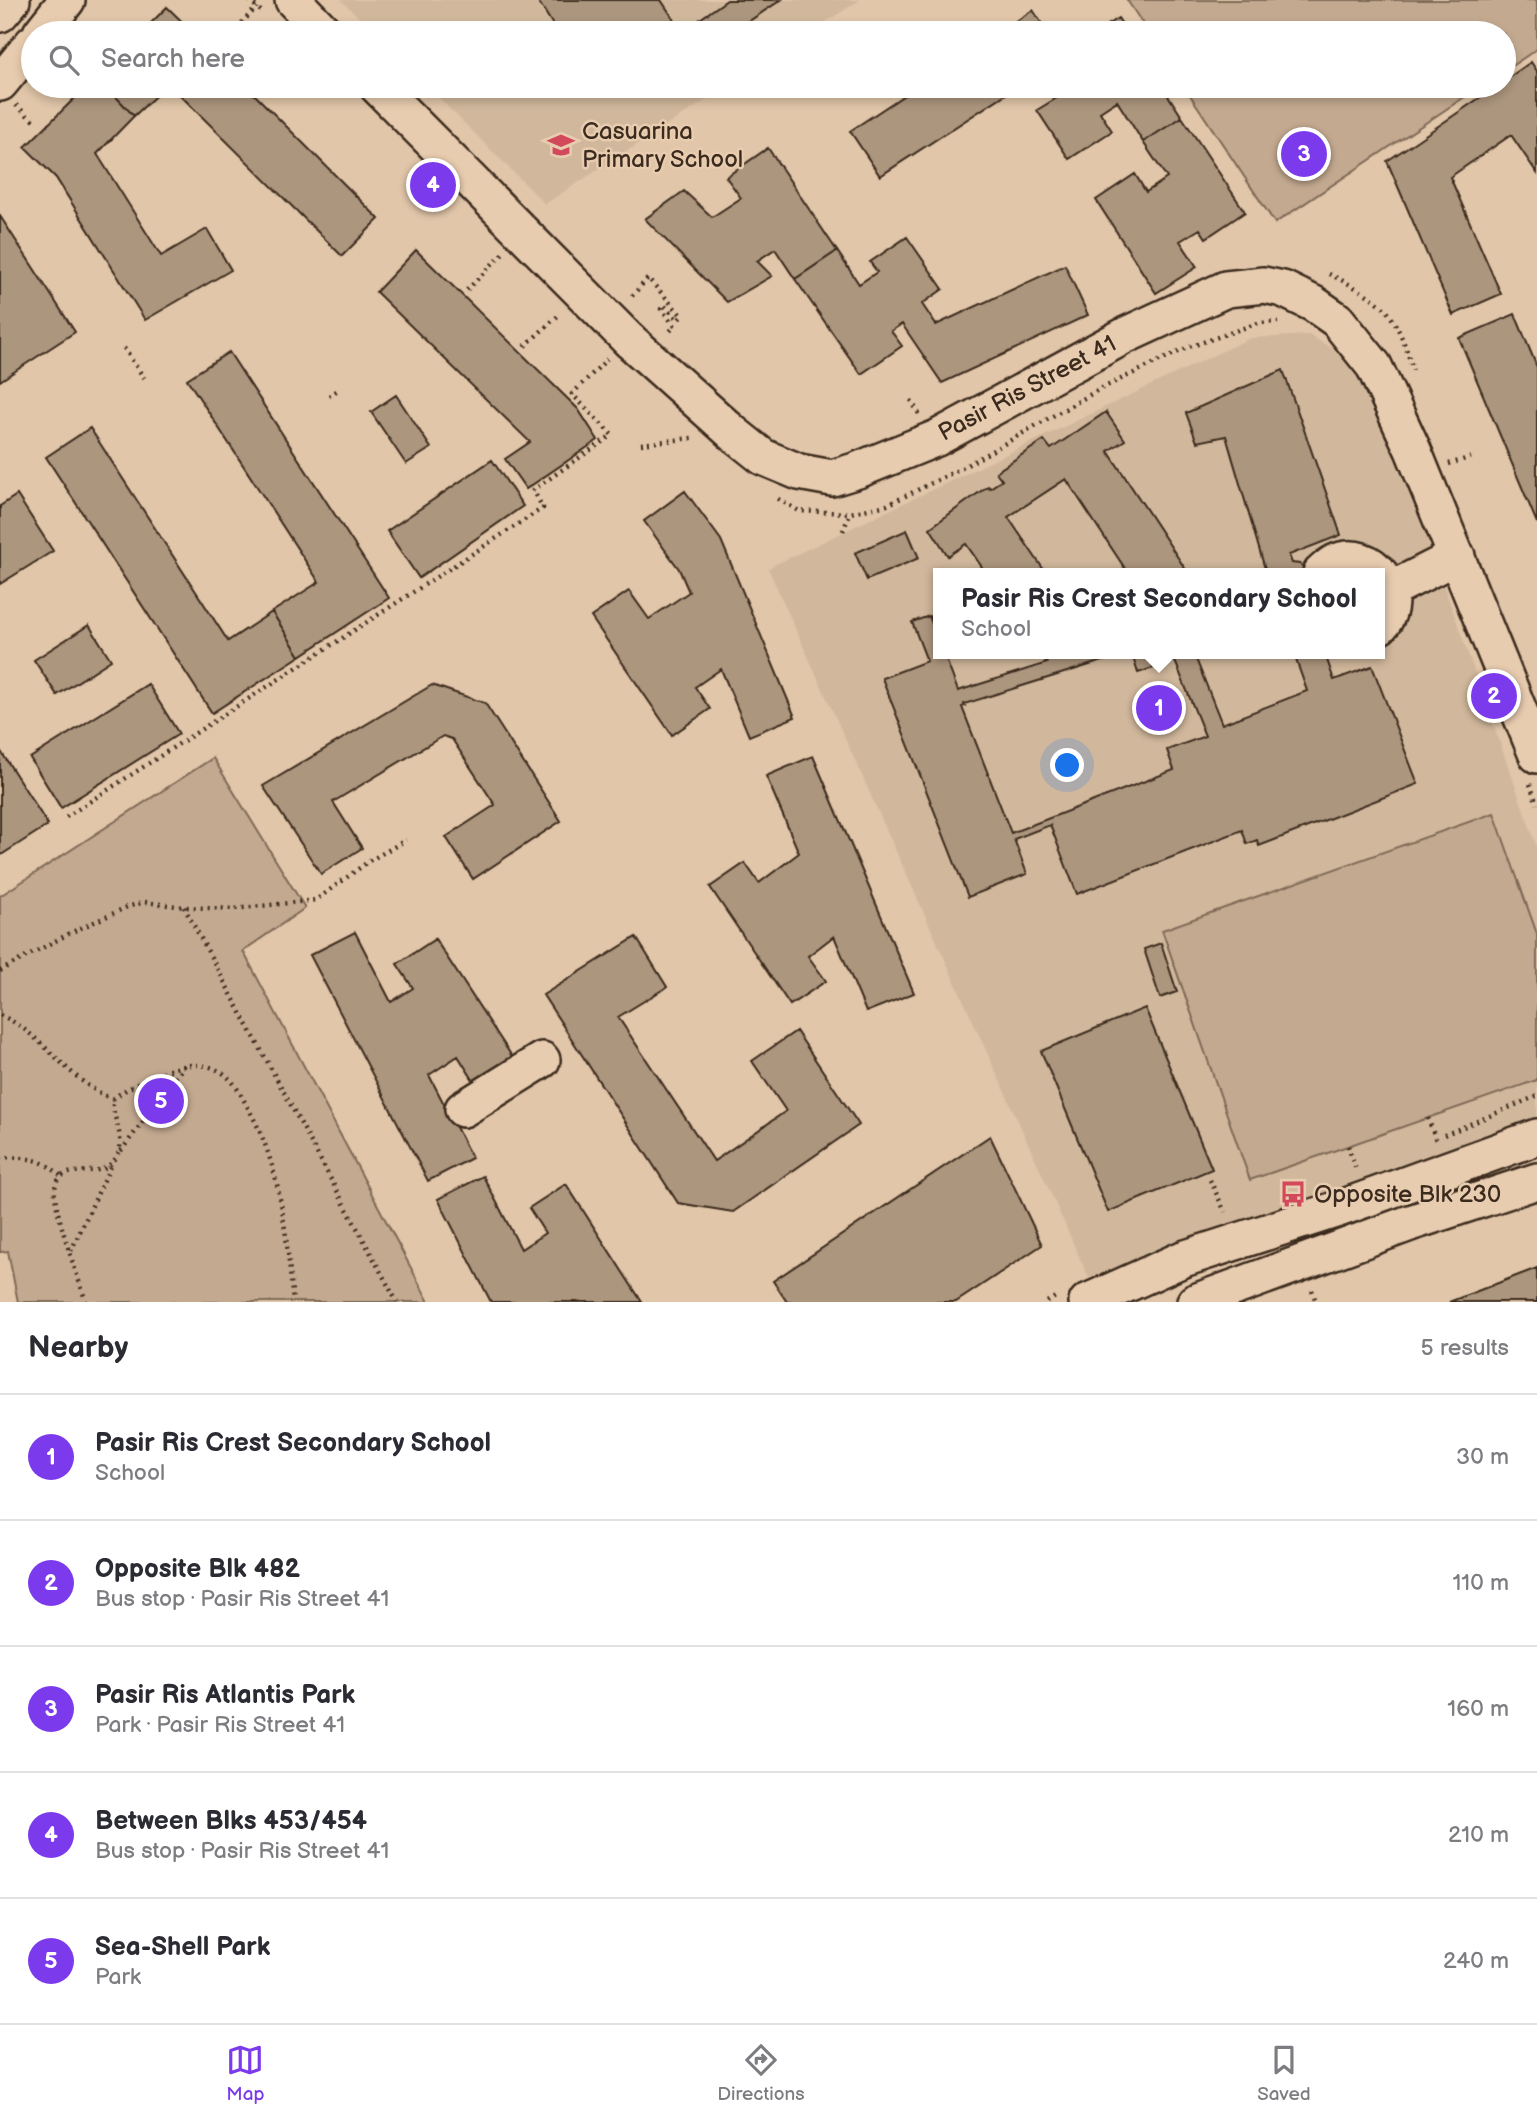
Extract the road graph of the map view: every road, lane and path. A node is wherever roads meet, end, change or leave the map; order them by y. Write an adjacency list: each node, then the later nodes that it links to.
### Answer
1 (67, 0): 4 (street)
2 (293, 0): 6 (street)
3 (257, 7): 5 (path)
4 (50, 21)
5 (244, 21)
6 (314, 21)
7 (21, 58): 8 (street)
8 (0, 83)
9 (389, 98): 20 (street, Pasir Ris Street 41)
10 (22, 110): 11 (path)
11 (36, 124)
12 (504, 252): 14 (path)
13 (1321, 270): 24 (path)
14 (467, 290)
15 (641, 305): 19 (path)
16 (563, 312): 22 (path)
17 (1280, 321): 34 (path)
18 (660, 323): 19 (path)
19 (669, 332): 21 (path)
20 (628, 340): 30 (street, Pasir Ris Street 41); 45 (path)
21 (677, 340)
22 (525, 346)
23 (124, 348): 25 (path)
24 (1414, 374)
25 (144, 378)
26 (339, 388): 27 (path)
27 (329, 396)
28 (911, 400): 30 (path)
29 (699, 437): 31 (path)
30 (937, 438): 37 (street, Pasir Ris Street 41)
31 (641, 444)
32 (1472, 457): 33 (path)
33 (1445, 465)
34 (960, 468)
35 (850, 513): 36 (path)
36 (843, 531)
37 (1457, 556): 41 (street); 43 (street, Pasir Ris Street 41)
38 (1328, 568): 39 (street)
39 (1374, 568)
40 (1385, 580): 41 (street)
41 (1390, 590): 42 (street)
42 (1385, 616)
43 (1533, 767): 44 (path)
44 (1537, 804)
45 (65, 817)
46 (406, 840): 47 (path)
47 (184, 907): 48 (path); 75 (path)
48 (0, 971)
49 (0, 1015): 53 (path)
50 (542, 1060): 54 (street)
51 (186, 1065): 53 (path); 61 (path); 74 (path)
52 (1537, 1096): 57 (path)
53 (113, 1099): 61 (path)
54 (463, 1109)
55 (1428, 1118): 57 (path)
56 (1537, 1137): 76 (street)
57 (1435, 1138): 58 (path); 60 (path)
58 (1424, 1143)
59 (1348, 1146): 65 (path)
60 (1437, 1149)
61 (117, 1156): 63 (path)
62 (0, 1157): 67 (path)
63 (111, 1164): 67 (path); 72 (path)
64 (1367, 1164): 65 (path)
65 (1355, 1168): 66 (path); 68 (path)
66 (1343, 1172)
67 (61, 1176): 72 (path)
68 (1359, 1177)
69 (1209, 1180): 71 (path)
70 (1537, 1181): 77 (street)
71 (1224, 1212)
72 (71, 1251): 73 (path)
73 (86, 1302)
74 (293, 1302)
75 (397, 1302)
76 (1087, 1302)
77 (1195, 1302)

